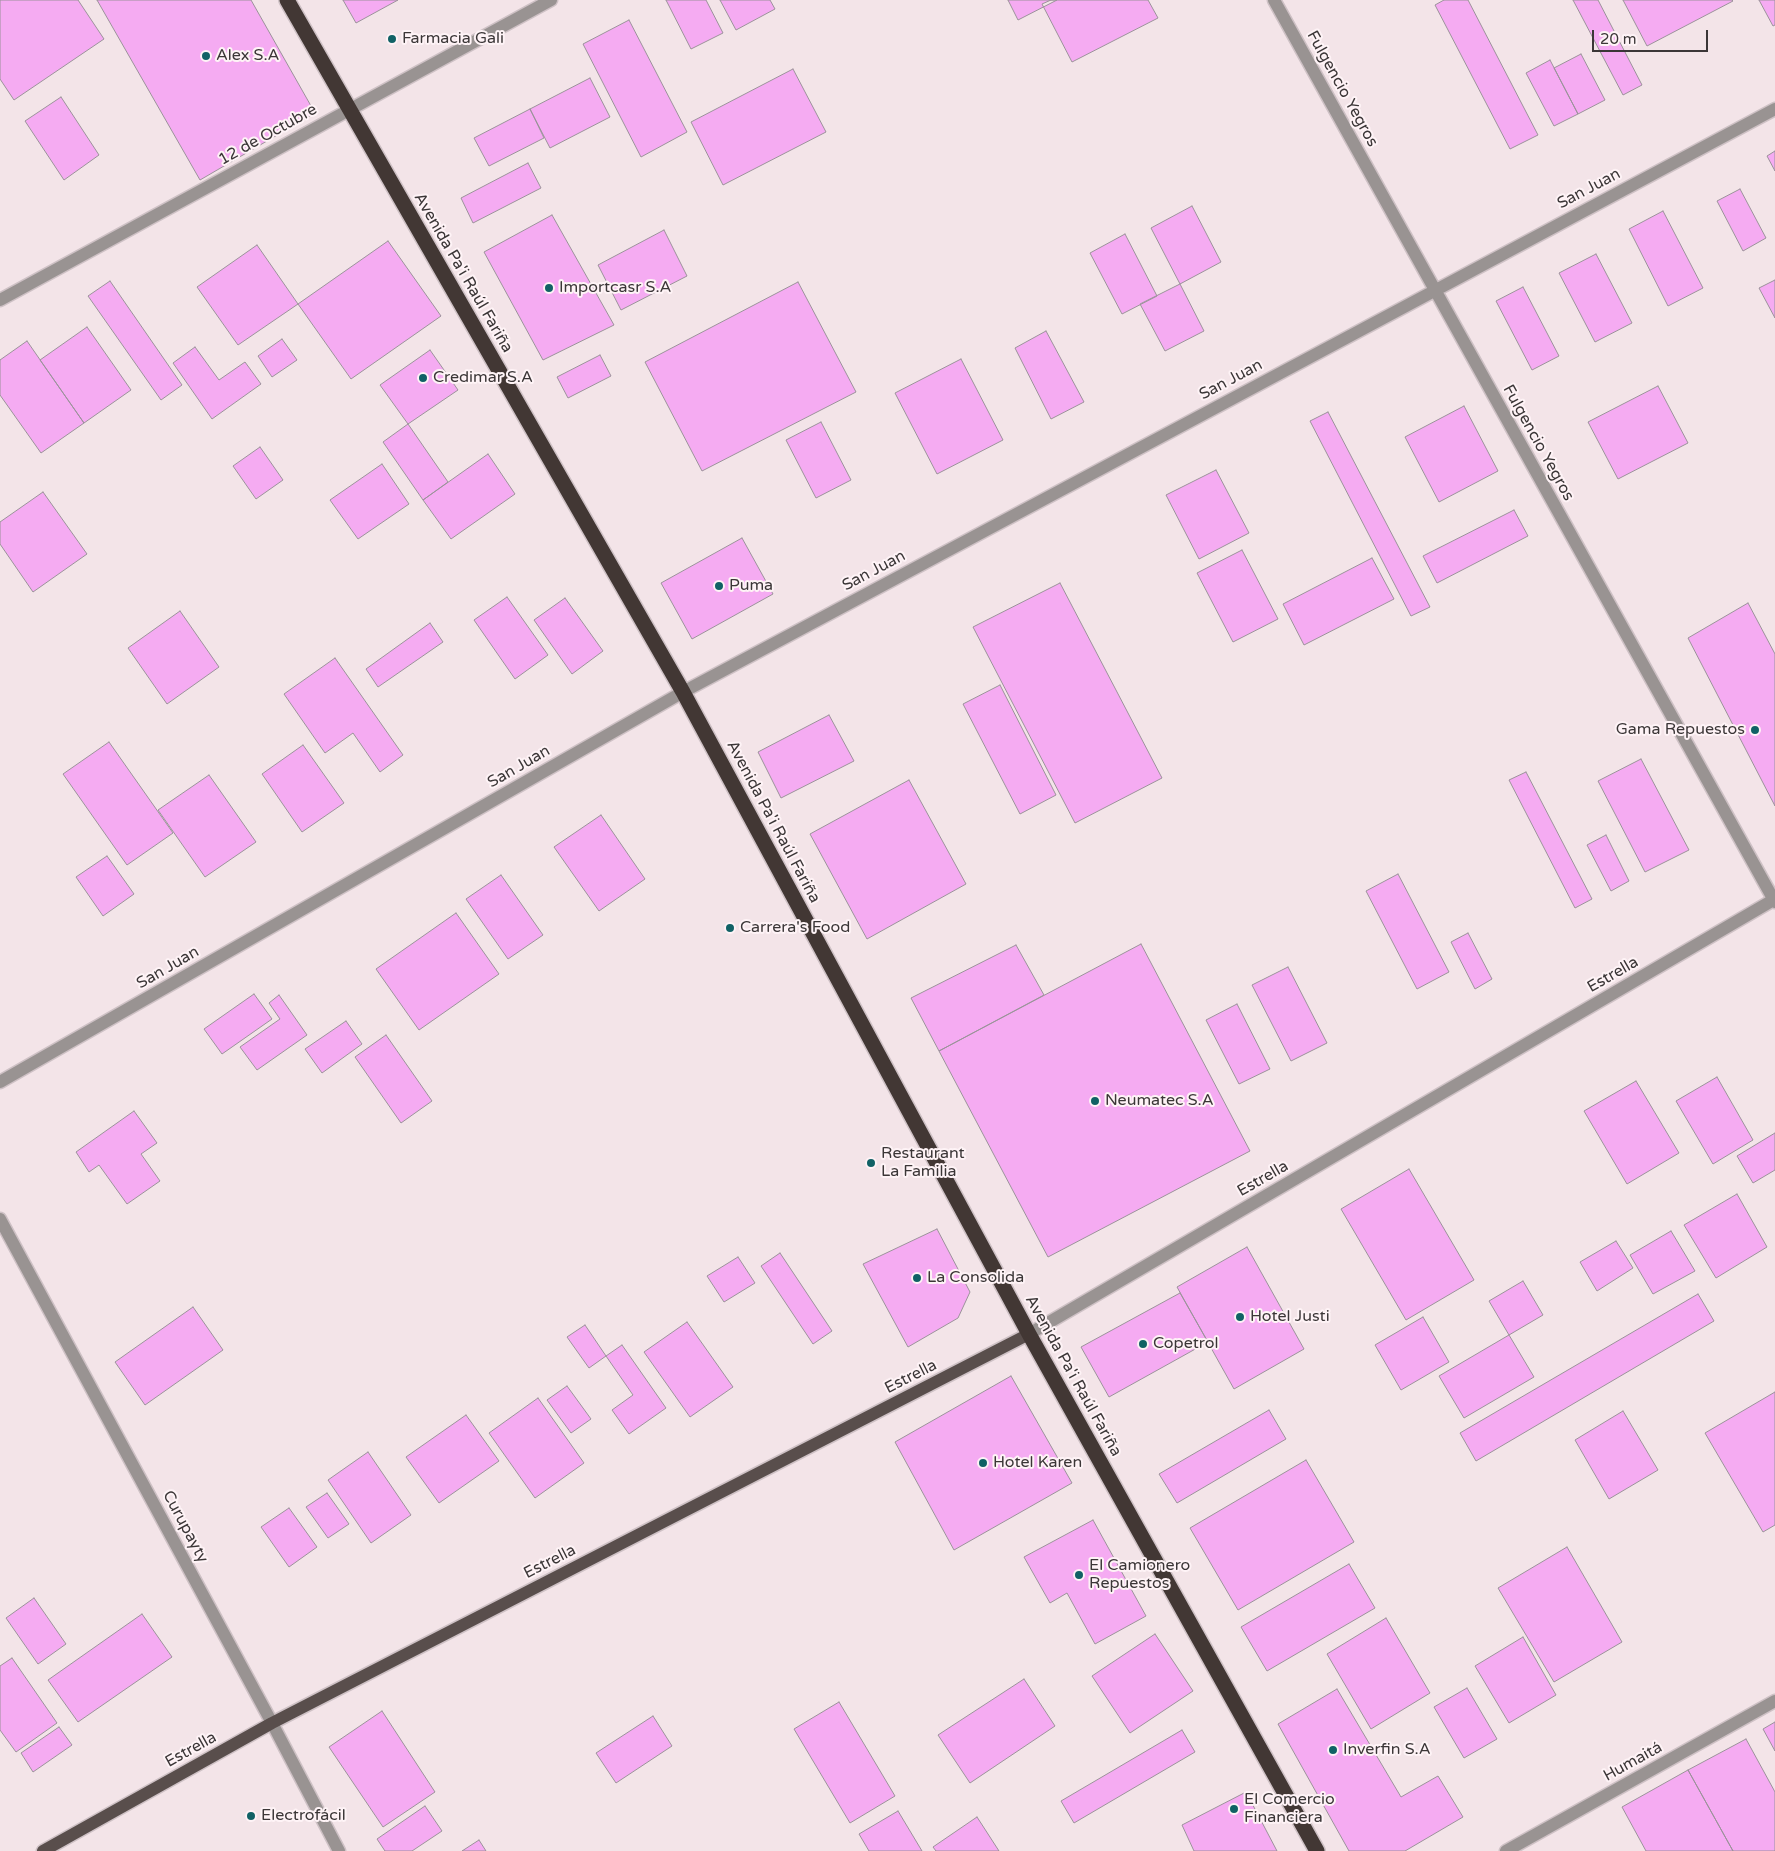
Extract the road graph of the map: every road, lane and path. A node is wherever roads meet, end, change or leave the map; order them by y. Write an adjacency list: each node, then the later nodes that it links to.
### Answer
1 (287, 0): 4 (highway, Avenida Pa'i Raúl Fariña)
2 (551, 0): 4 (street, 12 de Octubre)
3 (1274, 0): 6 (street, Fulgencio Yegros)
4 (349, 109): 7 (street, 12 de Octubre); 8 (highway, Avenida Pa'i Raúl Fariña)
5 (1775, 109): 6 (street, San Juan)
6 (1434, 290): 8 (street, San Juan); 9 (street, Fulgencio Yegros)
7 (0, 300)
8 (683, 692): 10 (street, San Juan); 12 (highway, Avenida Pa'i Raúl Fariña)
9 (1775, 900): 12 (street, Estrella)
10 (0, 1082)
11 (0, 1219): 14 (street, Curupayty)
12 (1030, 1334): 14 (main road, Estrella); 17 (highway, Avenida Pa'i Raúl Fariña)
13 (1775, 1701): 18 (street, Humaitá)
14 (272, 1723): 15 (main road, Estrella); 16 (street, Curupayty)
15 (43, 1851)
16 (339, 1851)
17 (1317, 1851)
18 (1506, 1851)

